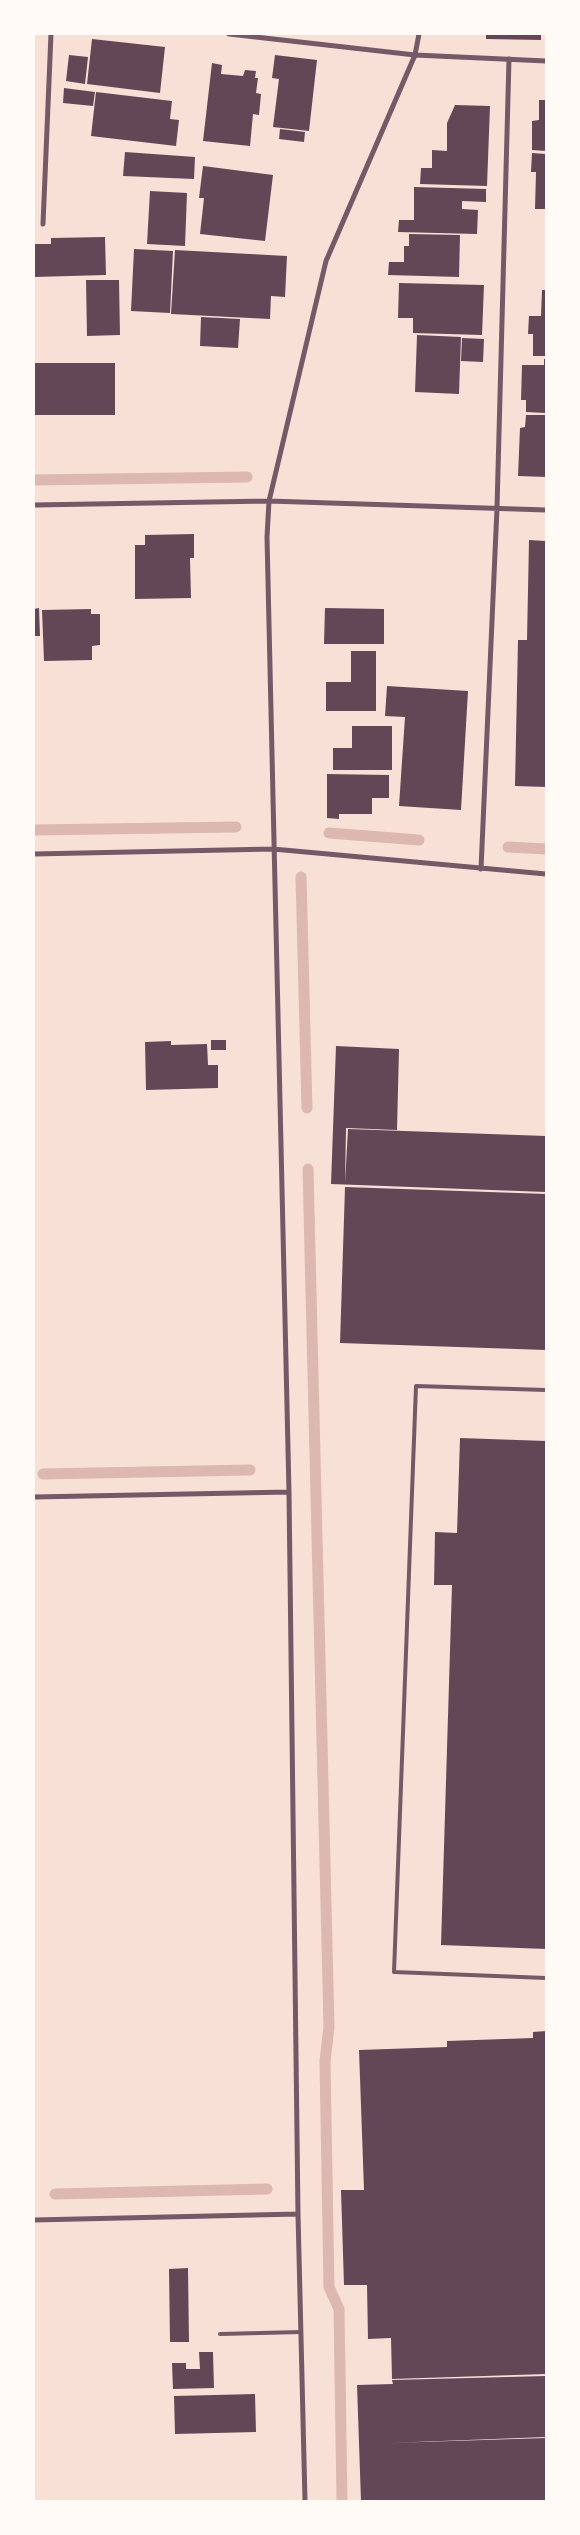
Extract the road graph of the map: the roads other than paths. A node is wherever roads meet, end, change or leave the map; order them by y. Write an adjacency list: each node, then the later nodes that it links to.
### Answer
1 (51, 34): 7 (street)
2 (229, 34): 4 (street)
3 (419, 34): 4 (street)
4 (415, 56): 5 (street); 8 (street)
5 (509, 59): 6 (street); 10 (street)
6 (546, 61)
7 (43, 224)
8 (269, 501): 9 (street); 10 (street); 12 (street)
9 (34, 505)
10 (497, 508): 11 (street); 14 (street)
11 (546, 510)
12 (273, 849): 13 (street); 14 (street); 17 (street)
13 (34, 854)
14 (481, 869): 15 (street)
15 (546, 874)
16 (546, 1390): 19 (lane)
17 (289, 1492): 18 (street); 20 (street)
18 (34, 1497)
19 (546, 1978)
20 (298, 2214): 21 (street); 22 (street)
21 (34, 2220)
22 (301, 2332): 23 (lane); 24 (street)
23 (220, 2334)
24 (306, 2501)

